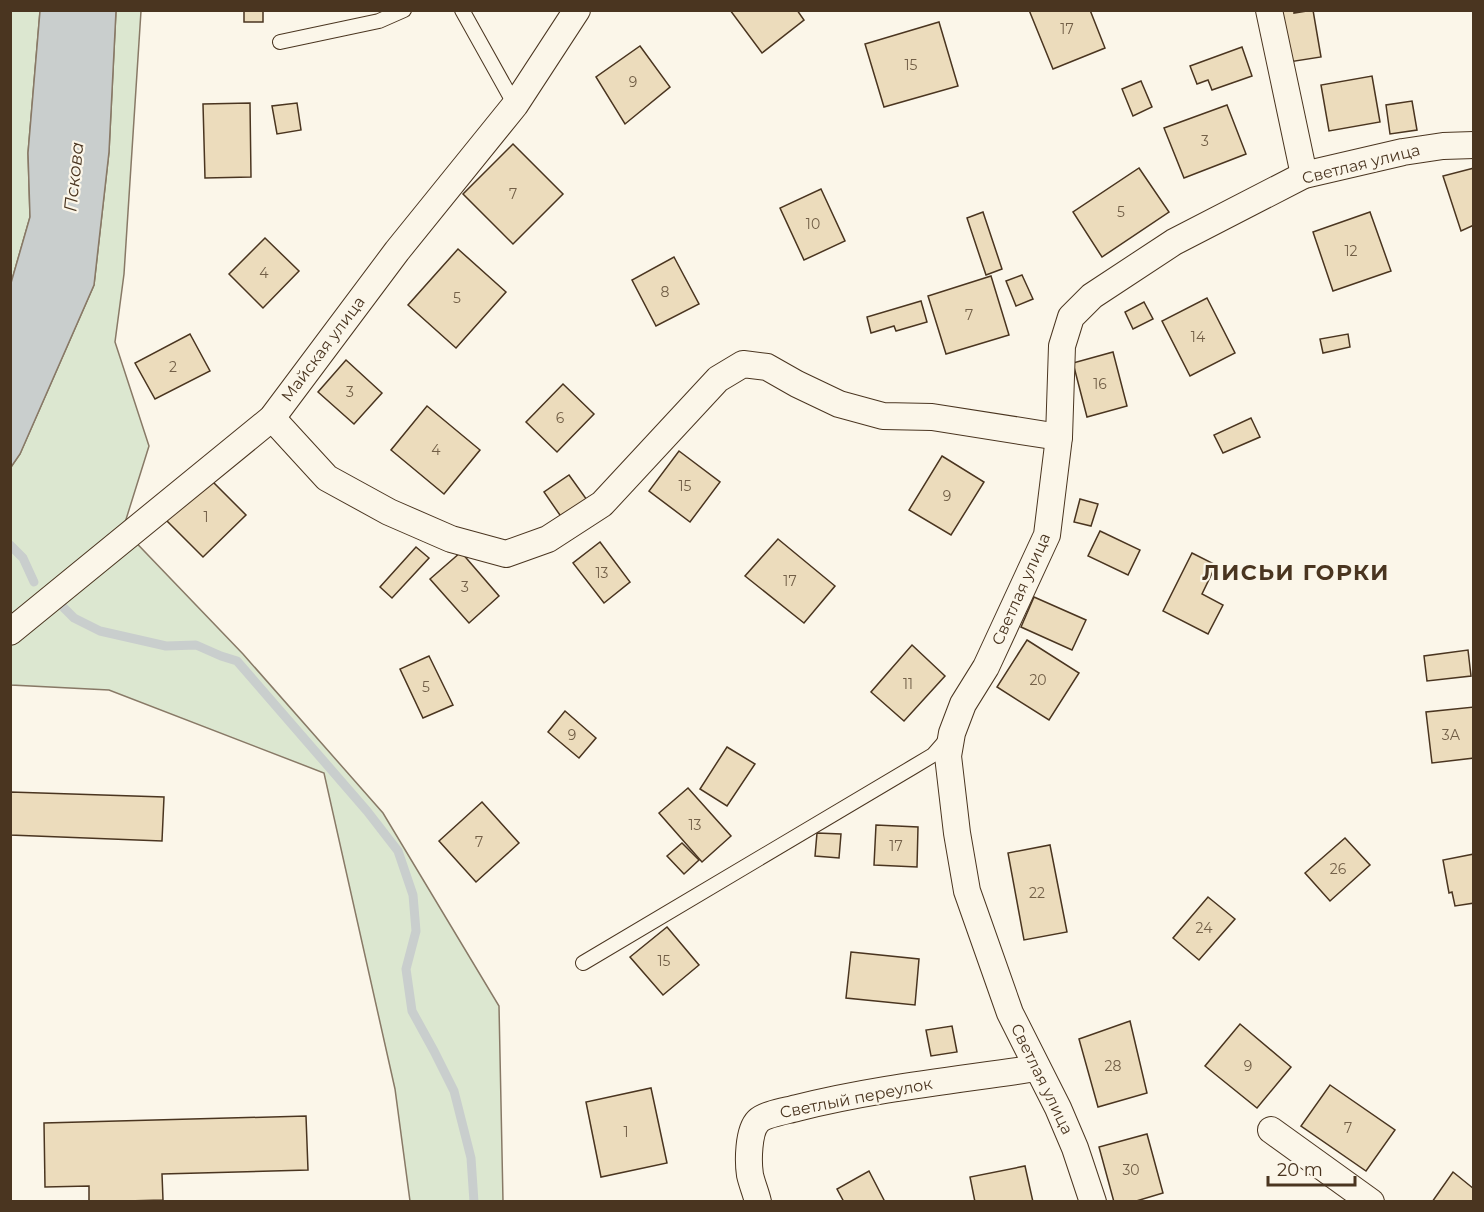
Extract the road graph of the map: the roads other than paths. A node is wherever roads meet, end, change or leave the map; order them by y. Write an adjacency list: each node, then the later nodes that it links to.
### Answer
1 (404, 10): 5 (lane)
2 (462, 10): 6 (lane)
3 (577, 10): 6 (street, Майская улица)
4 (1269, 10): 8 (street)
5 (280, 42)
6 (515, 105): 9 (street, Майская улица)
7 (1473, 145): 8 (street, Светлая улица)
8 (1304, 175): 10 (street, Светлая улица)
9 (272, 418): 10 (street); 11 (street, Майская улица)
10 (1059, 437): 12 (street, Светлая улица)
11 (10, 632)
12 (952, 734): 13 (lane); 14 (street, Светлая улица)
13 (583, 963)
14 (1038, 1068): 16 (street, Светлый переулок); 17 (street, Светлая улица)
15 (1271, 1130): 18 (street)
16 (758, 1202)
17 (1092, 1202)
18 (1371, 1202)

